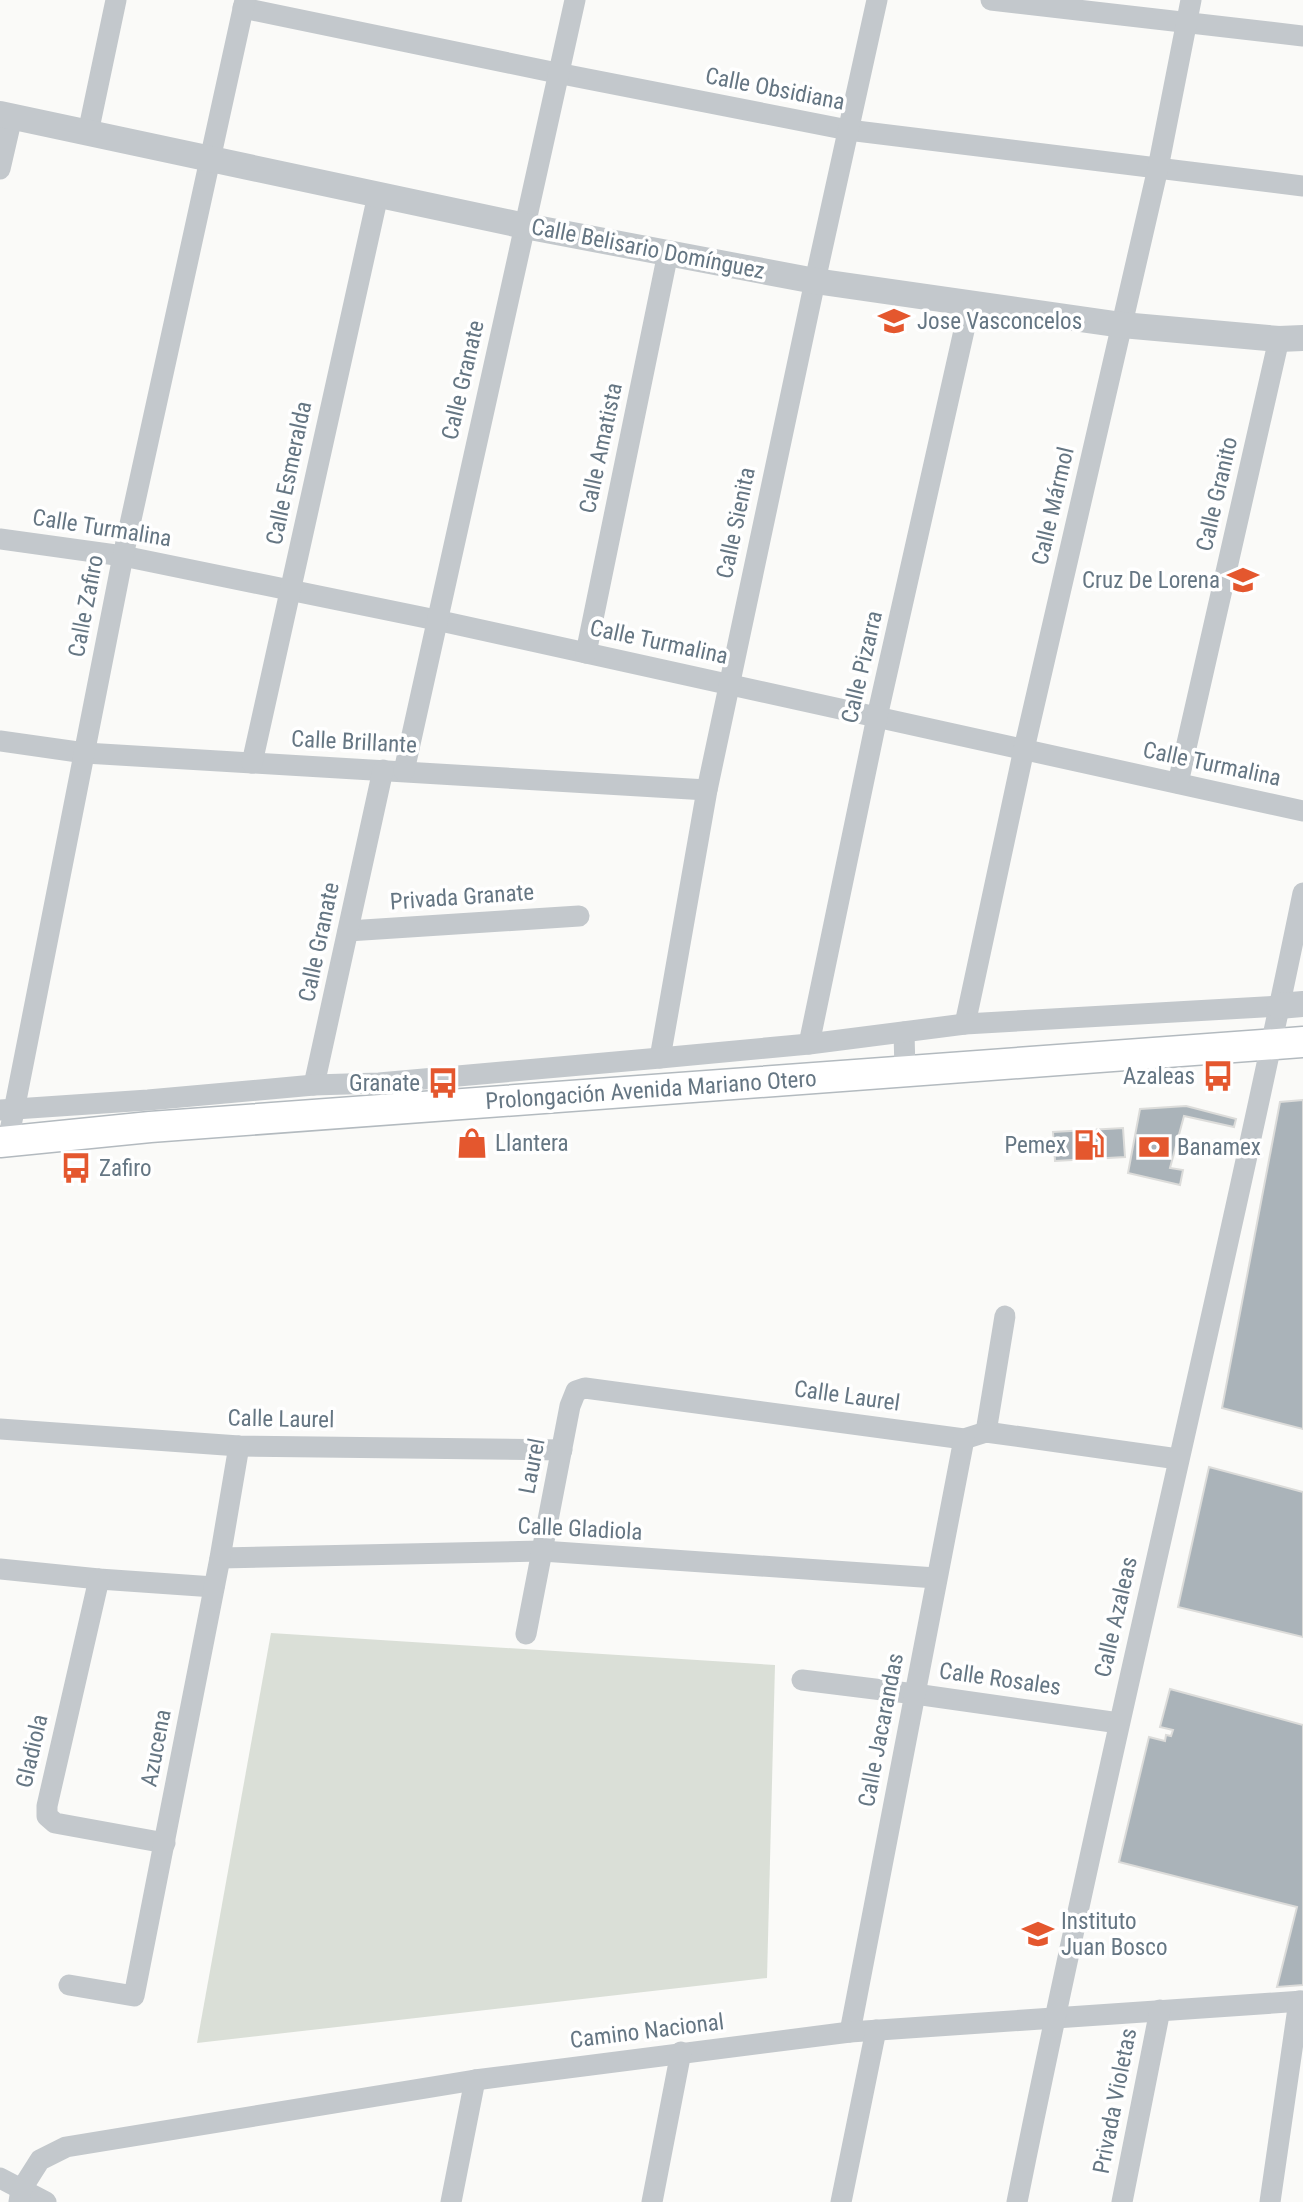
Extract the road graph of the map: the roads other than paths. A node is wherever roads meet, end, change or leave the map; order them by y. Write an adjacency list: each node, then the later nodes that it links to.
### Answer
1 (116, 0): 12 (street)
2 (575, 0): 9 (street, Calle Granate)
3 (877, 0): 11 (street, Calle Sienita)
4 (991, 0): 7 (street)
5 (1191, 0): 7 (street, Calle Mármol)
6 (244, 4): 9 (street, Calle Obsidiana); 13 (street, Calle Zafiro)
7 (1187, 22): 8 (street); 14 (street, Calle Mármol)
8 (1303, 36)
9 (557, 74): 11 (street, Calle Obsidiana); 18 (street, Calle Granate)
10 (6, 115): 12 (street, Calle Belisario Domínguez); 15 (street)
11 (848, 130): 14 (street, Calle Obsidiana); 20 (street, Calle Sienita)
12 (88, 133): 13 (street, Calle Belisario Domínguez)
13 (210, 159): 17 (street, Calle Belisario Domínguez); 25 (street, Calle Zafiro)
14 (1158, 168): 16 (street, Calle Obsidiana); 22 (street, Calle Mármol)
15 (0, 169)
16 (1303, 186)
17 (378, 194): 18 (street, Calle Belisario Domínguez); 26 (street, Calle Esmeralda)
18 (525, 226): 19 (street, Calle Belisario Domínguez); 27 (street, Calle Granate)
19 (668, 253): 20 (street, Calle Belisario Domínguez); 28 (street, Calle Amatista)
20 (814, 281): 21 (street, Calle Belisario Domínguez); 29 (street, Calle Sienita)
21 (971, 304): 22 (street, Calle Belisario Domínguez); 30 (street, Calle Pizarra)
22 (1122, 325): 23 (street, Calle Belisario Domínguez); 32 (street, Calle Mármol)
23 (1291, 339): 36 (street, Calle Granito)
24 (0, 539): 25 (street, Calle Turmalina)
25 (122, 556): 26 (street, Calle Turmalina); 33 (street, Calle Zafiro)
26 (290, 590): 27 (street, Calle Turmalina); 34 (street, Calle Esmeralda)
27 (436, 620): 28 (street, Calle Turmalina); 35 (street, Calle Granate)
28 (586, 653): 29 (street, Calle Turmalina)
29 (729, 684): 30 (street, Calle Turmalina); 37 (street, Calle Sienita)
30 (877, 717): 32 (street, Calle Turmalina); 46 (street, Calle Pizarra)
31 (0, 741): 33 (street, Calle Brillante)
32 (1024, 749): 36 (street, Calle Turmalina); 43 (street, Calle Mármol)
33 (85, 753): 34 (street, Calle Brillante); 51 (street, Calle Zafiro)
34 (252, 763): 35 (street, Calle Brillante)
35 (393, 770): 37 (street, Calle Brillante); 41 (street, Calle Granate)
36 (1178, 783): 38 (street, Calle Turmalina)
37 (706, 790): 48 (street, Calle Sienita)
38 (1303, 811)
39 (1303, 893): 42 (street, Calle Azaleas)
40 (579, 916): 41 (street, Privada Granate)
41 (348, 931): 50 (street, Calle Granate)
42 (1291, 1005): 43 (street); 47 (street, Calle Azaleas)
43 (965, 1024): 44 (street)
44 (904, 1031): 46 (street); 49 (street)
45 (1303, 1042): 47 (main road, Prolongación Avenida Mariano Otero)
46 (809, 1044): 48 (street)
47 (1272, 1044): 49 (main road, Prolongación Avenida Mariano Otero); 60 (street, Calle Azaleas)
48 (660, 1058): 50 (street)
49 (905, 1071): 52 (main road, Prolongación Avenida Mariano Otero)
50 (314, 1085): 51 (street)
51 (7, 1109): 52 (street, Calle Zafiro)
52 (4, 1142)
53 (1005, 1316): 56 (street)
54 (576, 1391): 57 (street, Calle Laurel); 59 (street, Laurel)
55 (0, 1429): 58 (street, Calle Laurel)
56 (986, 1432): 57 (street, Calle Laurel); 60 (street, Calle Laurel)
57 (964, 1439): 64 (street, Calle Jacarandas)
58 (239, 1446): 59 (street, Calle Laurel); 62 (street, Azucena)
59 (562, 1450): 61 (street, Laurel)
60 (1178, 1459): 70 (street, Calle Azaleas)
61 (542, 1551): 62 (street, Calle Gladiola); 64 (street, Calle Gladiola); 67 (street, Laurel)
62 (220, 1558): 66 (street, Azucena)
63 (0, 1569): 65 (street)
64 (936, 1578): 69 (street, Calle Jacarandas)
65 (99, 1579): 66 (street); 71 (street, Gladiola)
66 (214, 1587): 71 (street, Azucena)
67 (526, 1634)
68 (802, 1680): 69 (street, Calle Rosales)
69 (915, 1694): 70 (street, Calle Rosales); 77 (street, Calle Jacarandas)
70 (1119, 1723): 75 (street, Calle Azaleas)
71 (165, 1843): 72 (street, Azucena)
72 (69, 1985)
73 (1301, 2001): 74 (street, Camino Nacional); 88 (street)
74 (1160, 2010): 75 (street, Camino Nacional); 87 (street, Privada Violetas)
75 (1054, 2017): 76 (street, Camino Nacional); 86 (street, Calle Azaleas)
76 (876, 2030): 77 (street, Camino Nacional); 85 (street)
77 (850, 2032): 78 (street, Camino Nacional)
78 (681, 2052): 79 (street, Camino Nacional); 84 (street)
79 (475, 2080): 81 (street, Camino Nacional); 83 (street)
80 (0, 2178): 81 (street)
81 (20, 2196): 82 (street)
82 (46, 2202)
83 (451, 2202)
84 (652, 2202)
85 (841, 2202)
86 (1017, 2202)
87 (1122, 2202)
88 (1270, 2202)

